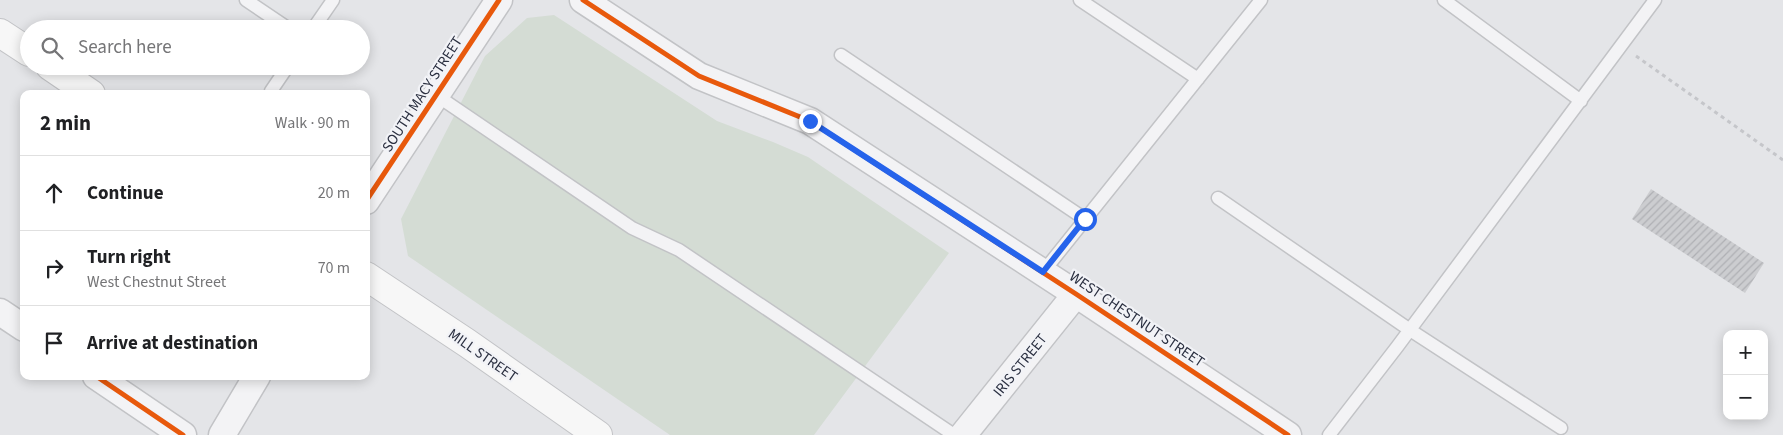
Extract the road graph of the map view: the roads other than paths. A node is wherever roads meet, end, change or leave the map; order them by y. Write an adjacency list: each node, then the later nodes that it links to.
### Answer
1 (246, 0): 9 (lane)
2 (333, 0): 10 (lane)
3 (499, 0): 19 (street, SOUTH MACY STREET)
4 (583, 0): 24 (street, WEST CHESTNUT STREET)
5 (1080, 0): 16 (lane)
6 (1261, 0): 16 (lane)
7 (1444, 0): 20 (lane)
8 (1655, 0): 20 (lane)
9 (276, 20)
10 (319, 20)
11 (0, 34): 12 (main road)
12 (20, 46)
13 (841, 55): 23 (lane)
14 (63, 75): 17 (main road)
15 (282, 75): 18 (lane)
16 (1198, 79): 23 (lane)
17 (85, 90)
18 (272, 90)
19 (436, 95): 21 (street, SOUTH MACY STREET); 36 (lane)
20 (1581, 101): 29 (lane)
21 (370, 195)
22 (1218, 198): 29 (lane)
23 (1085, 219): 24 (lane)
24 (1043, 272): 26 (street, WEST CHESTNUT STREET)
25 (370, 279): 35 (main road, MILL STREET)
26 (1076, 294): 37 (street, IRIS STREET); 38 (street, WEST CHESTNUT STREET)
27 (0, 312): 28 (street)
28 (20, 325)
29 (1410, 330): 32 (lane); 39 (lane)
30 (102, 380): 33 (street)
31 (255, 380): 34 (street)
32 (1562, 428)
33 (184, 435)
34 (222, 435)
35 (598, 435)
36 (954, 435)
37 (963, 435)
38 (1288, 435)
39 (1329, 435)

